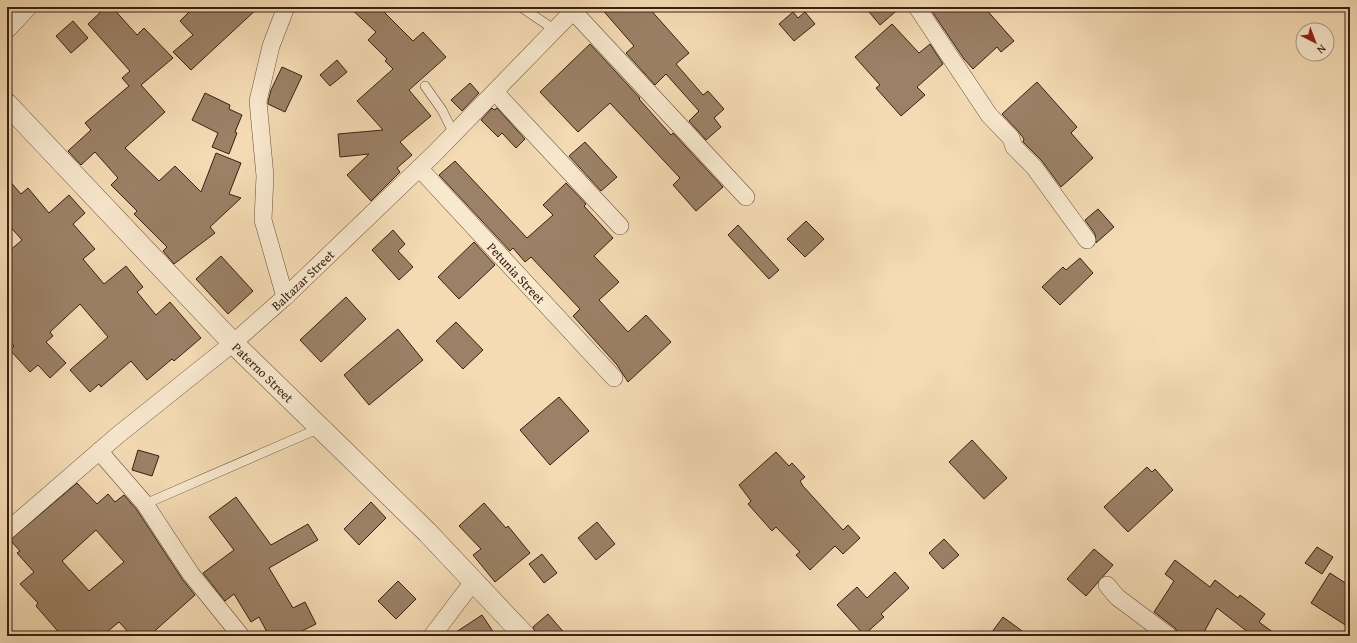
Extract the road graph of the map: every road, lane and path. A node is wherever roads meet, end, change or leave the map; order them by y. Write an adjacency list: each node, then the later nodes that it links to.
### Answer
1 (26, 7): 6 (street)
2 (286, 7): 16 (street)
3 (521, 7): 7 (lane)
4 (917, 7): 15 (street)
5 (575, 9): 7 (street, Baltazar Street); 13 (street)
6 (7, 27)
7 (555, 30): 9 (street, Baltazar Street)
8 (425, 86): 11 (lane)
9 (495, 92): 11 (street, Baltazar Street); 14 (street)
10 (7, 104): 17 (street, Paterno Street)
11 (454, 134): 12 (street, Baltazar Street)
12 (419, 168): 16 (street, Baltazar Street); 18 (street, Petunia Street)
13 (746, 197)
14 (620, 226)
15 (1087, 240)
16 (285, 297): 17 (street, Baltazar Street)
17 (232, 343): 19 (street, Paterno Street); 20 (street, Baltazar Street)
18 (614, 378)
19 (320, 428): 21 (lane); 23 (street, Paterno Street)
20 (99, 452): 21 (street); 22 (street, Baltazar Street)
21 (145, 504): 25 (street)
22 (7, 531)
23 (473, 582): 26 (street); 27 (street, Paterno Street)
24 (1107, 585): 28 (street)
25 (241, 636)
26 (432, 636)
27 (526, 636)
28 (1169, 636)

